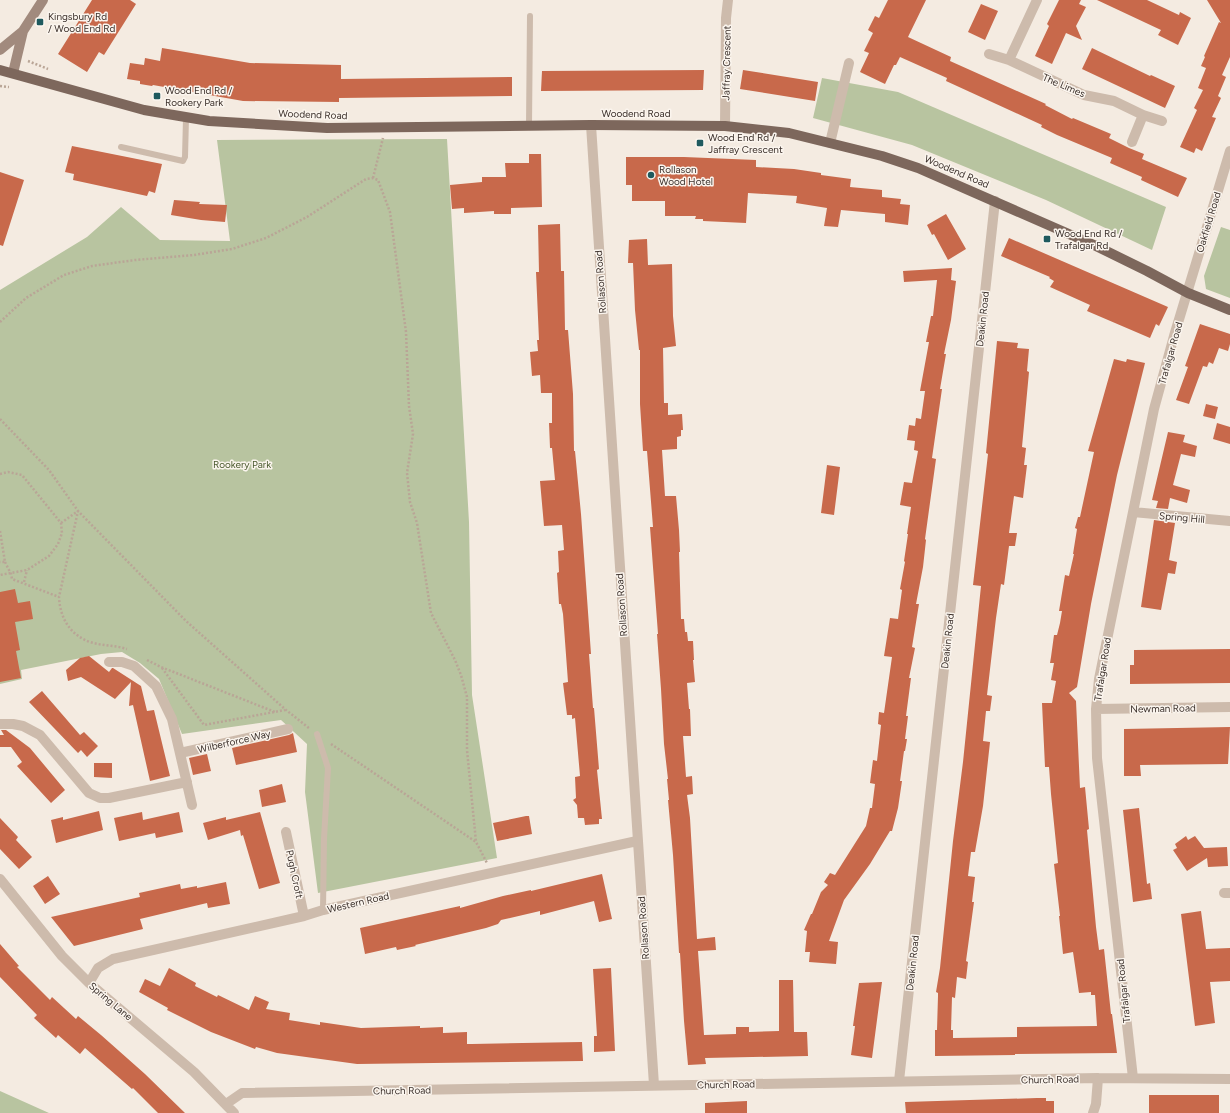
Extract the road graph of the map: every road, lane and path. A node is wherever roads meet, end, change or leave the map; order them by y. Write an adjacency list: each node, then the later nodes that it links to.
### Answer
1 (43, 0): 5 (street)
2 (728, 0): 18 (street, Jaffray Crescent)
3 (1037, 0): 8 (street)
4 (530, 16): 17 (lane)
5 (23, 31): 6 (street); 11 (street)
6 (0, 50)
7 (988, 54): 8 (street, The Limes)
8 (1009, 60): 13 (street, The Limes)
9 (849, 63): 20 (street)
10 (0, 70): 11 (main road, Woodend Road)
11 (13, 73): 12 (main road); 14 (main road, Woodend Road)
12 (0, 75)
13 (1142, 115): 15 (street, The Limes); 21 (street)
14 (186, 118): 19 (main road, Woodend Road); 22 (lane)
15 (1162, 121)
16 (591, 125): 17 (main road, Woodend Road); 18 (main road, Woodend Road); 58 (street, Rollason Road)
17 (529, 126): 19 (main road, Woodend Road)
18 (725, 126): 20 (main road, Woodend Road)
19 (386, 128): 24 (path)
20 (830, 142): 25 (main road, Woodend Road)
21 (1132, 142)
22 (121, 147)
23 (1230, 151): 26 (street, Oakfield Road)
24 (373, 178): 28 (path); 59 (path)
25 (995, 201): 26 (main road, Woodend Road); 68 (street, Deakin Road)
26 (1188, 293): 27 (main road, Woodend Road); 32 (street, Trafalgar Road)
27 (1230, 310)
28 (0, 322)
29 (0, 419): 31 (path)
30 (0, 474): 34 (path)
31 (78, 511): 34 (path); 42 (path); 49 (path)
32 (1133, 512): 33 (street, Spring Hill); 48 (street, Trafalgar Road)
33 (1230, 522)
34 (61, 523): 38 (path)
35 (0, 531): 37 (path)
36 (0, 562): 37 (path)
37 (5, 562): 39 (path)
38 (27, 570): 39 (path); 41 (path)
39 (11, 574): 40 (path); 41 (path)
40 (0, 575)
41 (24, 582): 42 (path)
42 (58, 597): 43 (path)
43 (132, 652)
44 (143, 658): 46 (path)
45 (109, 662): 54 (street)
46 (161, 667): 50 (path); 50 (path)
47 (1230, 707): 48 (street, Newman Road)
48 (1096, 709): 66 (street, Trafalgar Road)
49 (286, 710): 50 (path); 53 (path)
50 (275, 712)
51 (0, 724): 55 (street)
52 (288, 729): 54 (street, Wilberforce Way)
53 (317, 734): 59 (path); 62 (lane)
54 (180, 753): 55 (street)
55 (187, 782): 56 (street)
56 (192, 805)
57 (286, 832): 63 (street, Pugh Croft)
58 (637, 841): 60 (street, Western Road); 69 (street, Rollason Road)
59 (476, 842): 60 (path)
60 (492, 872): 62 (street, Western Road)
61 (1, 881): 64 (street, Spring Lane)
62 (323, 910): 63 (street, Western Road)
63 (304, 916): 64 (street, Western Road)
64 (88, 982): 70 (street, Spring Lane)
65 (1098, 1078): 66 (street, Church Road); 68 (street, Church Road); 72 (street)
66 (1133, 1078): 67 (street, Church Road)
67 (1230, 1079)
68 (899, 1081): 69 (street, Church Road)
69 (654, 1085): 70 (street, Church Road)
70 (226, 1104): 71 (street, Spring Lane)
71 (234, 1113)
72 (1093, 1113)

